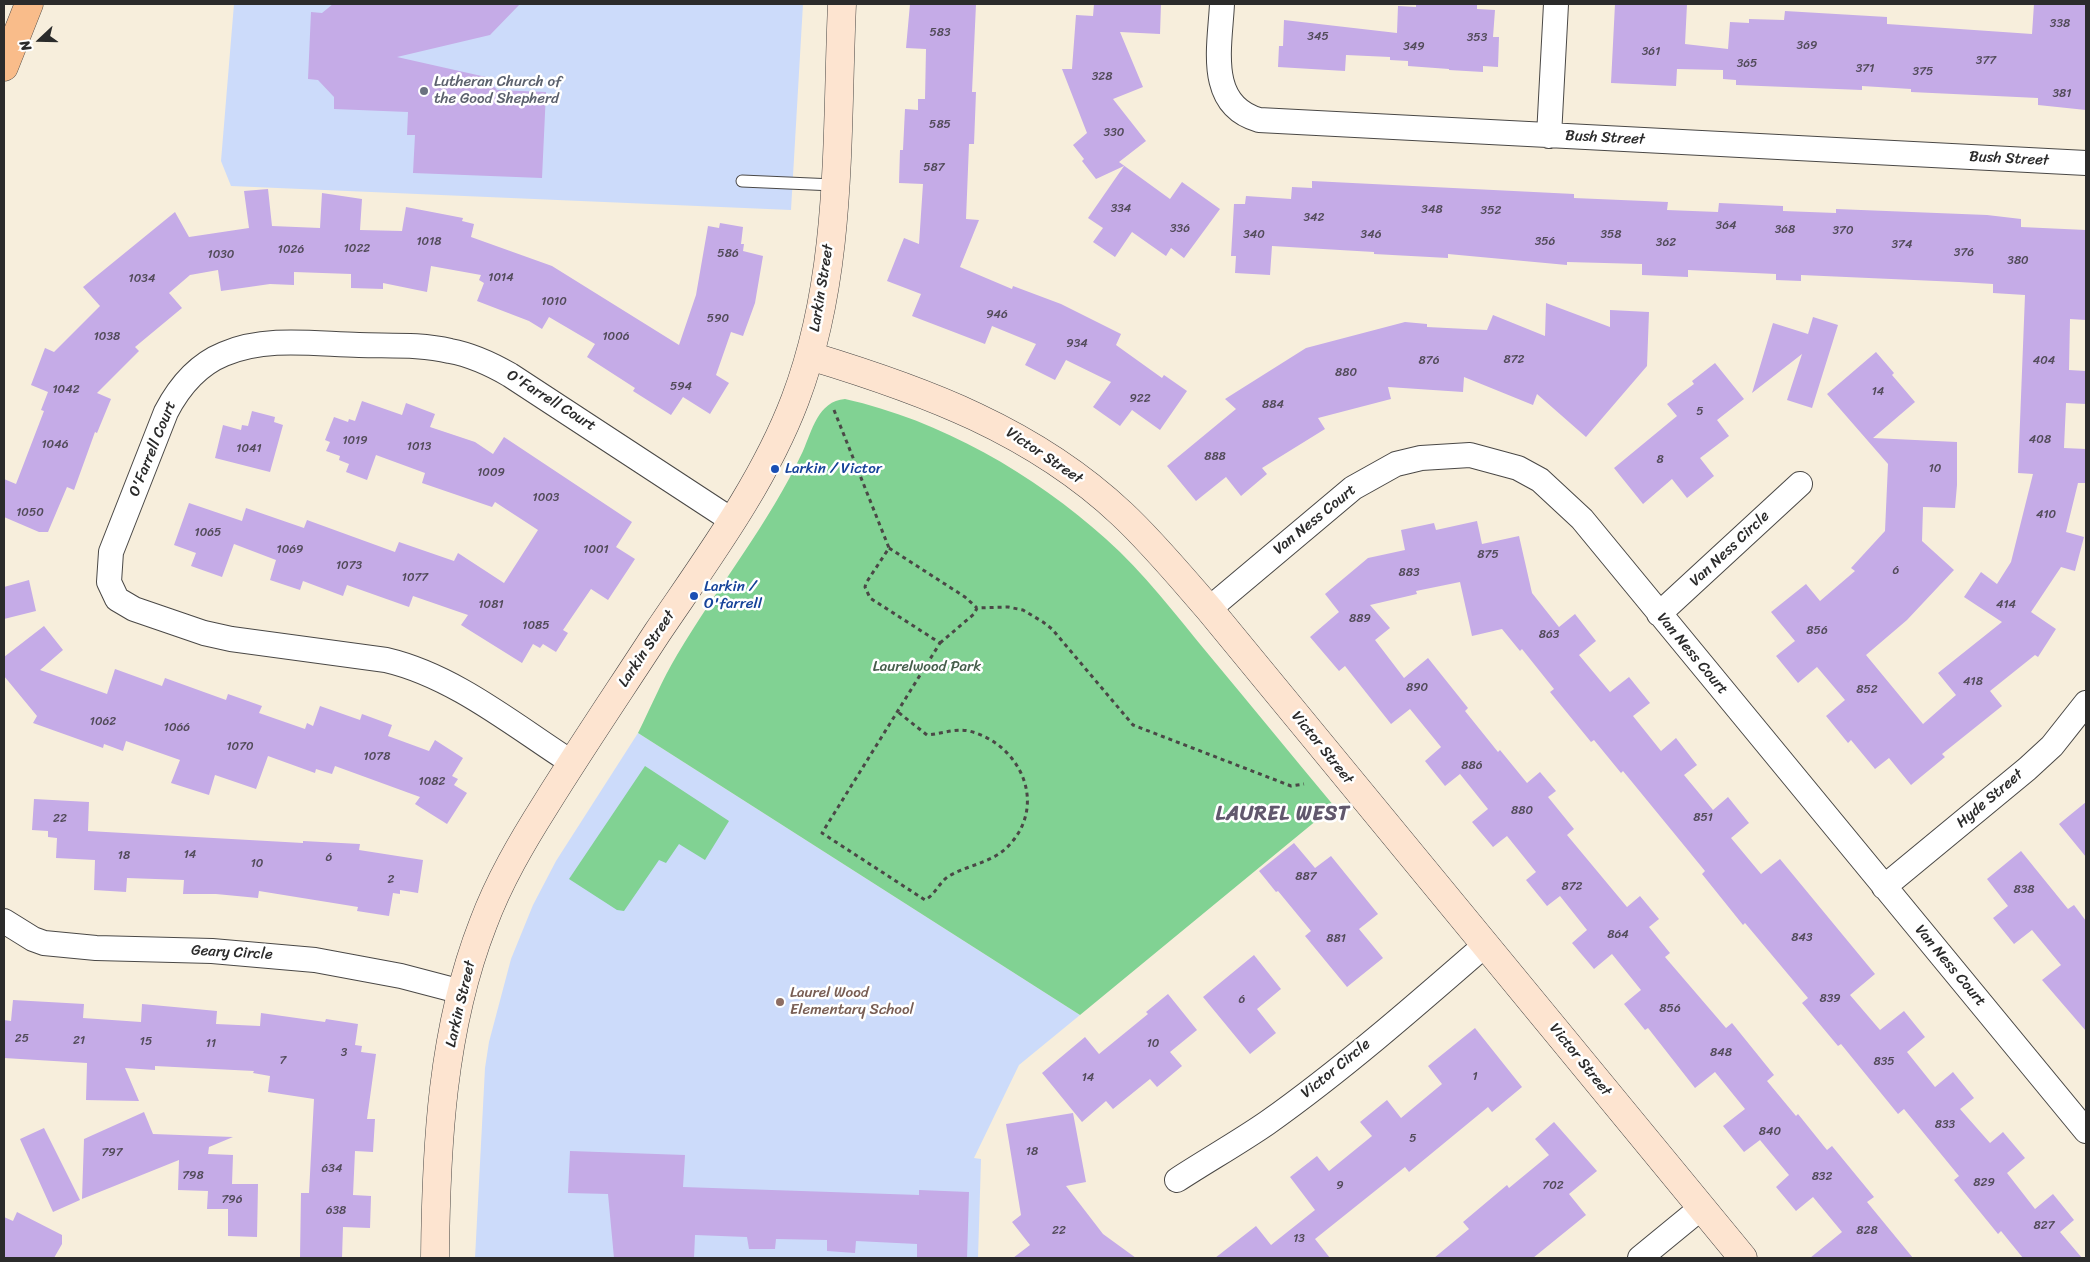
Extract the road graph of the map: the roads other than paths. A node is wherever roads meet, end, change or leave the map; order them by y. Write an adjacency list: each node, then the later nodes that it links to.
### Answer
1 (29, 4): 5 (highway)
2 (842, 4): 9 (street, Larkin Street)
3 (1222, 4): 6 (street, Bush Street)
4 (1556, 4): 6 (street)
5 (4, 67)
6 (1549, 136): 7 (street, Bush Street)
7 (2086, 162)
8 (742, 181): 9 (lane)
9 (834, 186): 10 (street, Larkin Street)
10 (810, 356): 12 (street, Larkin Street); 13 (street, Victor Street)
11 (1800, 484): 14 (street, Van Ness Circle)
12 (732, 521): 16 (street, Larkin Street); 16 (street, O'Farrell Court)
13 (1209, 609): 14 (street, Van Ness Court); 19 (street, Victor Street)
14 (1659, 614): 17 (street, Van Ness Court)
15 (2086, 703): 17 (street, Hyde Street)
16 (571, 762): 20 (street, Larkin Street)
17 (1884, 887): 21 (street, Van Ness Court)
18 (4, 921): 20 (street, Geary Circle)
19 (1485, 945): 22 (street, Victor Circle); 23 (street, Victor Street)
20 (462, 992): 24 (street, Larkin Street)
21 (2086, 1130)
22 (1177, 1180)
23 (1701, 1208): 25 (street); 26 (street, Victor Street)
24 (435, 1258)
25 (1640, 1258)
26 (1743, 1258)

